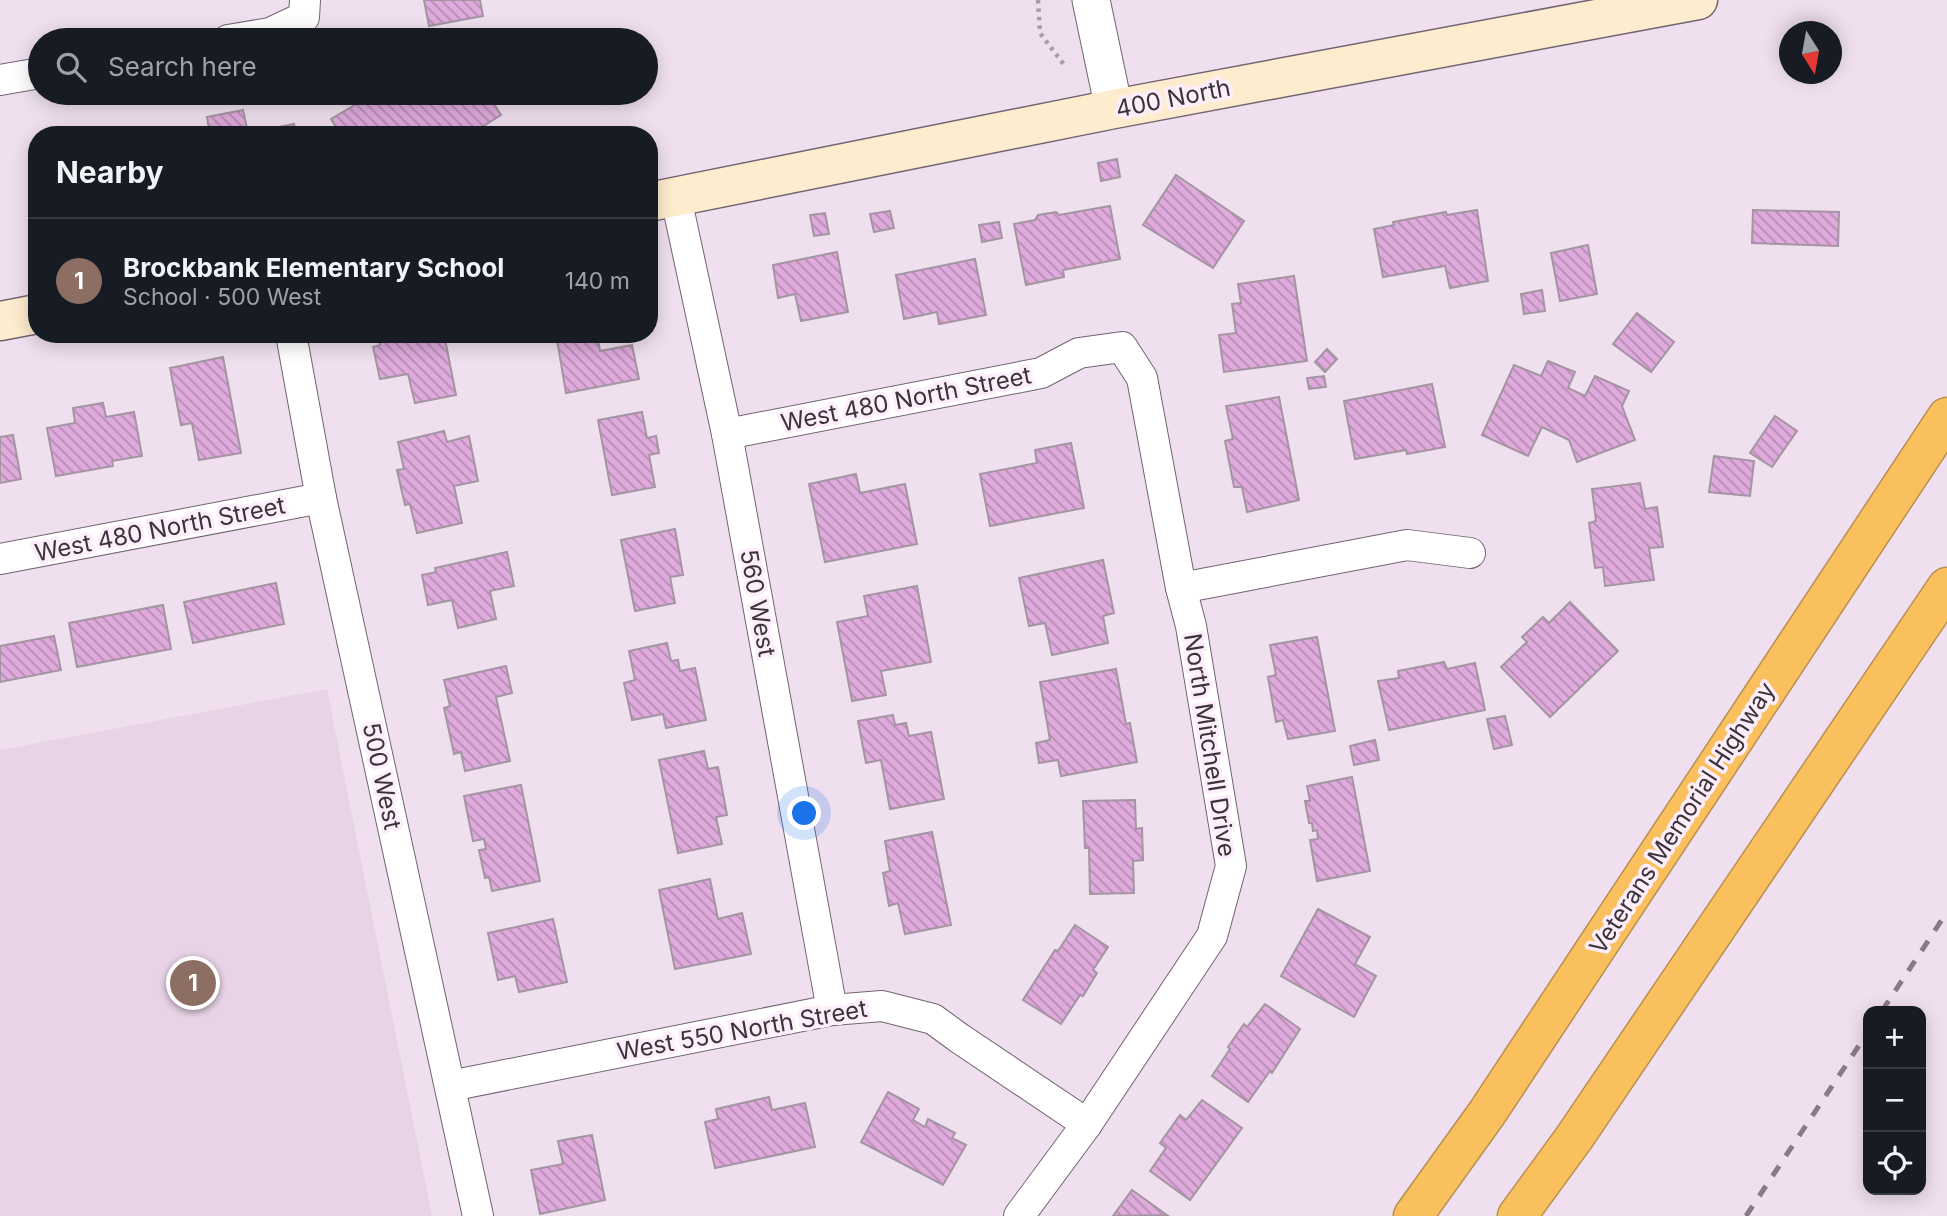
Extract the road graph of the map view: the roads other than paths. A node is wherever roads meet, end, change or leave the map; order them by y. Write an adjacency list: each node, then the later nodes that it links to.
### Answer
1 (1091, 0): 7 (street)
2 (1698, 0): 7 (main road, 400 North)
3 (304, 9): 4 (street)
4 (277, 28)
5 (28, 75): 6 (street)
6 (0, 80)
7 (1114, 109): 8 (main road, 400 North)
8 (663, 200): 14 (street, 560 West)
9 (28, 316): 10 (main road)
10 (0, 321)
11 (293, 343): 15 (street, 500 West)
12 (1122, 347): 14 (street, West 480 North Street); 18 (street, North Mitchell Drive)
13 (1947, 416): 25 (highway, Veterans Memorial Highway)
14 (727, 434): 20 (street, 560 West)
15 (321, 498): 17 (street, West 480 North Street); 21 (street, 500 West)
16 (1470, 553): 18 (street)
17 (0, 559)
18 (1181, 587): 22 (street, North Mitchell Drive)
19 (1947, 587): 26 (highway)
20 (832, 1010): 21 (street, West 550 North Street); 22 (street, West 550 North Street)
21 (450, 1086): 23 (street, 500 West)
22 (1087, 1124): 24 (street, North Mitchell Drive)
23 (478, 1216)
24 (1019, 1216)
25 (1413, 1216)
26 (1517, 1216)

